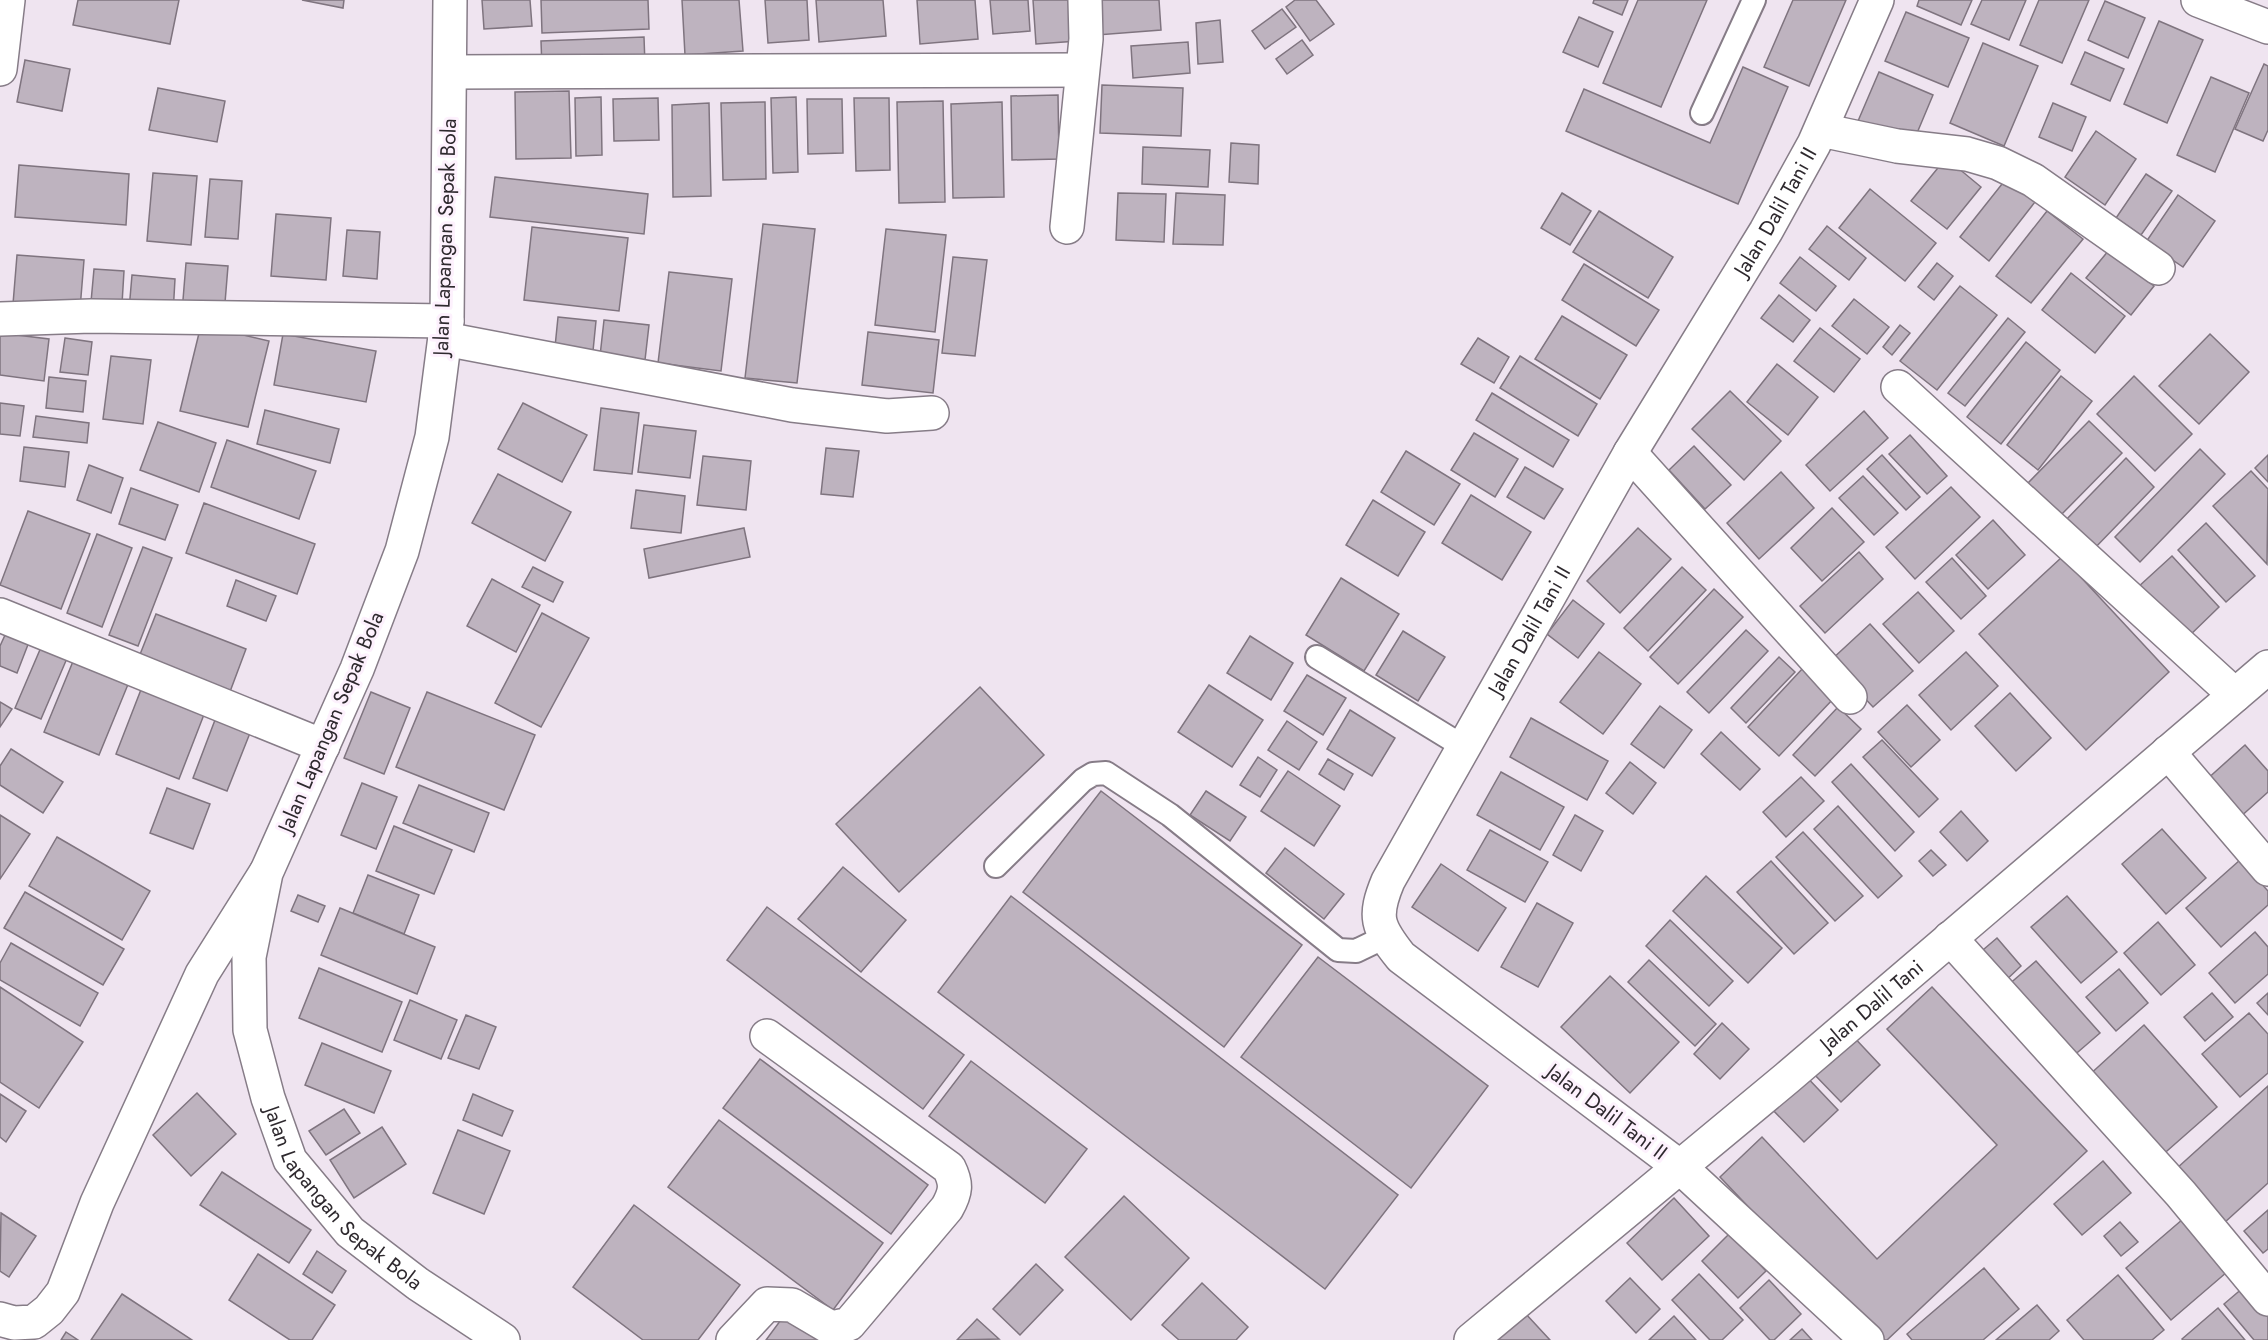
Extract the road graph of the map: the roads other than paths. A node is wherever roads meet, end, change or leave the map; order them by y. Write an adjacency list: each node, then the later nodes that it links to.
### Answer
1 (8, 0): 8 (street)
2 (450, 0): 10 (street, Jalan Lapangan Sepak Bola)
3 (1085, 0): 9 (street)
4 (1754, 0): 11 (lane)
5 (1877, 0): 12 (street, Jalan Dalil Tani II)
6 (2198, 0): 7 (street)
7 (2268, 27)
8 (0, 69)
9 (1082, 70): 10 (street); 13 (street)
10 (450, 72): 16 (street, Jalan Lapangan Sepak Bola)
11 (1702, 113)
12 (1821, 130): 14 (street); 19 (street, Jalan Dalil Tani II)
13 (1067, 227)
14 (2158, 268)
15 (0, 319): 16 (street)
16 (446, 330): 18 (street); 25 (street, Jalan Lapangan Sepak Bola)
17 (1898, 387): 23 (street)
18 (932, 413)
19 (1630, 453): 24 (street); 26 (street, Jalan Dalil Tani II)
20 (0, 615): 25 (street)
21 (1317, 657): 26 (lane)
22 (2268, 667): 23 (street, Jalan Dalil Tani)
23 (2235, 695): 27 (street, Jalan Dalil Tani)
24 (1850, 697)
25 (323, 746): 30 (street, Jalan Lapangan Sepak Bola)
26 (1464, 747): 31 (street, Jalan Dalil Tani II)
27 (2168, 752): 29 (street); 32 (street, Jalan Dalil Tani)
28 (996, 866): 31 (lane)
29 (2268, 869)
30 (266, 873): 36 (street); 37 (street, Jalan Lapangan Sepak Bola)
31 (1384, 937): 34 (street, Jalan Dalil Tani II)
32 (1950, 938): 34 (street, Jalan Dalil Tani); 35 (street)
33 (767, 1036): 38 (street)
34 (1680, 1167): 39 (street, Jalan Dalil Tani); 40 (street, Jalan Dalil Tani II)
35 (2268, 1299)
36 (0, 1319)
37 (503, 1340)
38 (733, 1340)
39 (1471, 1340)
40 (1867, 1340)

